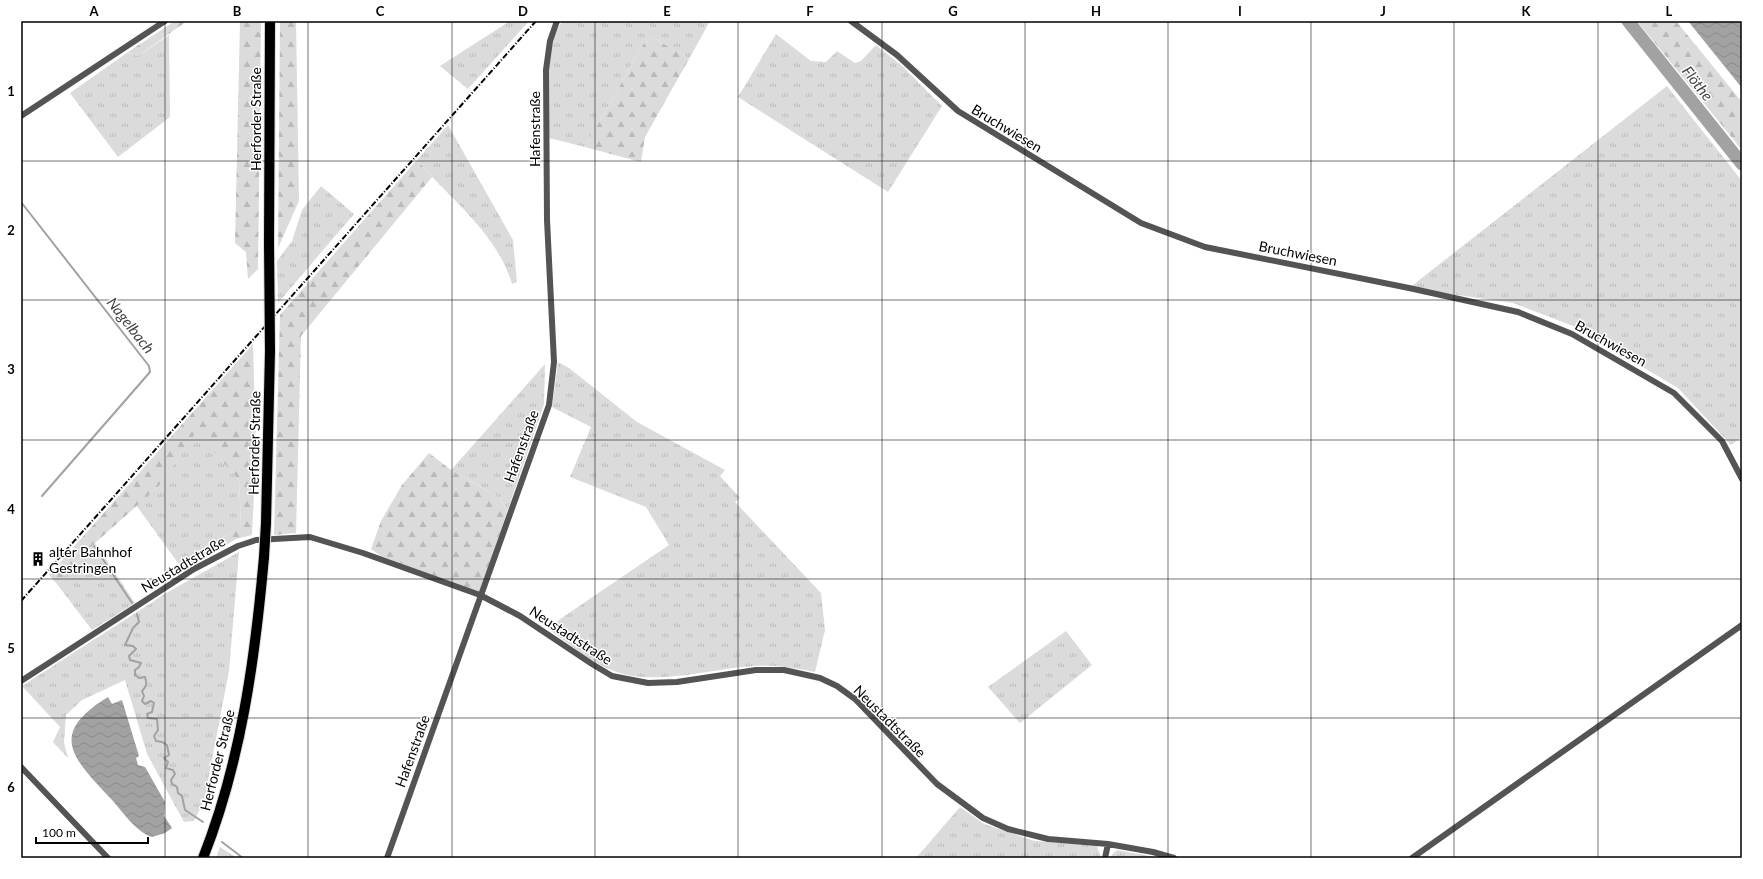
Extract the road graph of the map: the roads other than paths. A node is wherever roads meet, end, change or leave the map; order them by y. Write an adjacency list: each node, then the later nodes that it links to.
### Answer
1 (165, 21): 5 (street)
2 (270, 21): 13 (main road, Herforder Straße, bridge)
3 (557, 21): 7 (street, Hafenstraße)
4 (851, 21): 6 (street, Bruchwiesen)
5 (21, 116)
6 (1742, 479)
7 (480, 595): 9 (street, Neustadtstraße); 11 (street, Neustadtstraße); 14 (street, Hafenstraße)
8 (1742, 626): 17 (street)
9 (21, 681)
10 (21, 767): 12 (street)
11 (1108, 844): 15 (street); 16 (street, Neustadtstraße)
12 (108, 858)
13 (203, 858)
14 (387, 858)
15 (1105, 858)
16 (1174, 858)
17 (1412, 858)

